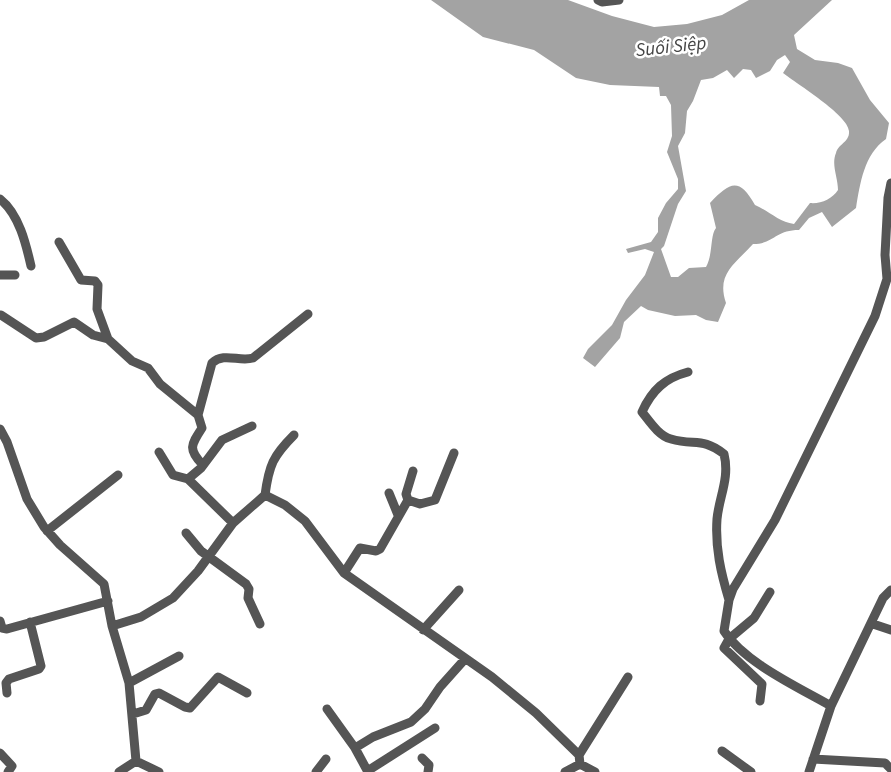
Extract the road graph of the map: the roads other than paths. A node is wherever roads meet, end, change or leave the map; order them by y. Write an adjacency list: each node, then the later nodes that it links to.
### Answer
1 (598, 0): 2 (street)
2 (619, 0)
3 (891, 183): 35 (street)
4 (0, 199): 6 (street)
5 (59, 242): 11 (street)
6 (31, 266)
7 (0, 275): 8 (street)
8 (16, 275)
9 (308, 314): 13 (street)
10 (1, 315): 11 (street)
11 (108, 339): 13 (street)
12 (688, 372): 35 (street)
13 (198, 415): 19 (street)
14 (252, 426): 19 (street)
15 (0, 429): 28 (street)
16 (294, 435): 24 (street)
17 (159, 452): 22 (street)
18 (454, 453): 25 (street)
19 (202, 464): 22 (street)
20 (413, 470): 25 (street)
21 (118, 475): 28 (street)
22 (188, 479): 27 (street)
23 (388, 493): 26 (street)
24 (265, 495): 27 (street); 31 (street)
25 (408, 500): 26 (street)
26 (398, 515): 31 (street)
27 (232, 522): 30 (street)
28 (47, 531): 36 (street)
29 (186, 533): 30 (street)
30 (209, 557): 39 (street); 41 (street)
31 (344, 573): 42 (street)
32 (459, 590): 42 (street)
33 (891, 590): 40 (street)
34 (770, 592): 44 (street)
35 (729, 600): 44 (street)
36 (108, 601): 38 (street); 41 (street)
37 (0, 621): 38 (street)
38 (30, 622): 49 (street)
39 (260, 624)
40 (873, 624): 43 (street); 52 (street)
41 (112, 626): 48 (street)
42 (423, 630): 46 (street)
43 (891, 630)
44 (729, 639): 51 (street); 52 (street)
45 (179, 656): 48 (street)
46 (465, 659): 56 (street); 62 (street)
47 (628, 677): 62 (street)
48 (129, 683): 54 (street)
49 (7, 693)
50 (247, 693): 54 (street)
51 (760, 700)
52 (831, 706): 61 (street)
53 (327, 709): 56 (street)
54 (133, 714): 63 (street)
55 (434, 728): 65 (street)
56 (355, 748): 65 (street)
57 (722, 751): 73 (street)
58 (0, 753): 66 (street)
59 (422, 758): 70 (street)
60 (326, 759): 69 (street)
61 (813, 759): 64 (street); 74 (street)
62 (579, 760): 71 (street); 72 (street)
63 (136, 761): 67 (street); 68 (street)
64 (889, 763)
65 (368, 771)
66 (8, 772)
67 (119, 772)
68 (159, 772)
69 (316, 772)
70 (428, 772)
71 (565, 772)
72 (595, 772)
73 (750, 772)
74 (809, 772)

